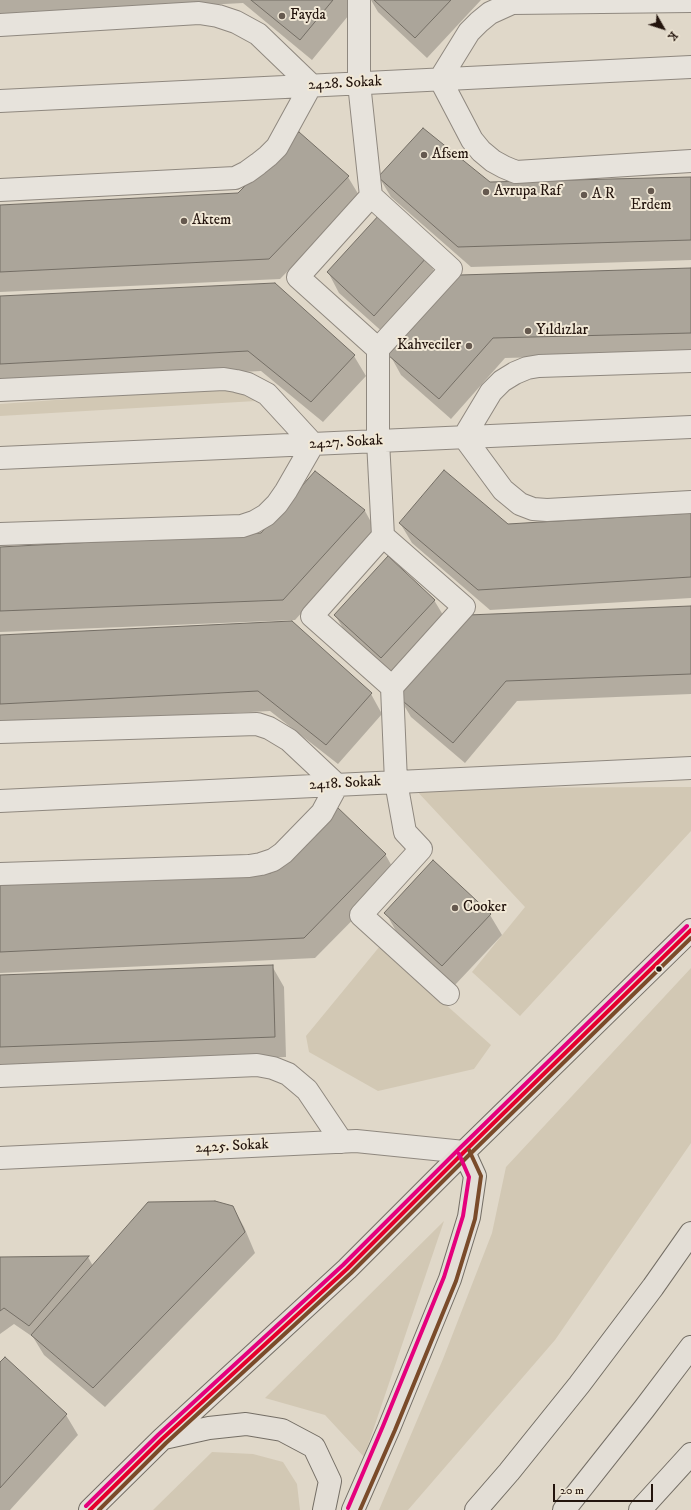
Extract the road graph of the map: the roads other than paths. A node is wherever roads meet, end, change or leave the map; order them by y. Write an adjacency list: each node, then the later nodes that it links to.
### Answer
1 (359, 0): 6 (street)
2 (691, 1): 5 (street)
3 (0, 25): 7 (street)
4 (691, 67): 5 (street, 2428. Sokak)
5 (440, 79): 6 (street, 2428. Sokak); 9 (street)
6 (358, 83): 7 (street, 2428. Sokak); 11 (street)
7 (311, 85): 8 (street, 2428. Sokak); 10 (street)
8 (0, 101)
9 (691, 161)
10 (0, 190)
11 (371, 196): 12 (street); 12 (street)
12 (378, 349): 17 (street)
13 (691, 361): 16 (street)
14 (0, 390): 18 (street)
15 (691, 427): 16 (street, 2427. Sokak)
16 (464, 437): 17 (street, 2427. Sokak); 20 (street)
17 (378, 441): 18 (street, 2427. Sokak); 22 (street)
18 (313, 444): 19 (street, 2427. Sokak); 21 (street)
19 (0, 458)
20 (691, 502)
21 (0, 534)
22 (383, 536): 23 (street); 23 (street)
23 (392, 687): 26 (street)
24 (0, 732): 27 (street)
25 (691, 768): 26 (street, 2418. Sokak)
26 (396, 782): 27 (street, 2418. Sokak); 31 (street)
27 (337, 785): 28 (street, 2418. Sokak); 29 (street)
28 (0, 801)
29 (0, 874)
30 (691, 930): 34 (main road)
31 (448, 994)
32 (0, 1076): 33 (street)
33 (342, 1142): 34 (street, 2425. Sokak); 35 (street, 2425. Sokak)
34 (464, 1152): 38 (main road); 42 (main road)
35 (0, 1158)
36 (691, 1233): 43 (main road)
37 (691, 1347): 44 (main road)
38 (162, 1439): 40 (main road); 41 (main road)
39 (691, 1454): 45 (main road)
40 (90, 1510)
41 (324, 1510)
42 (353, 1510)
43 (476, 1510)
44 (564, 1510)
45 (640, 1510)

